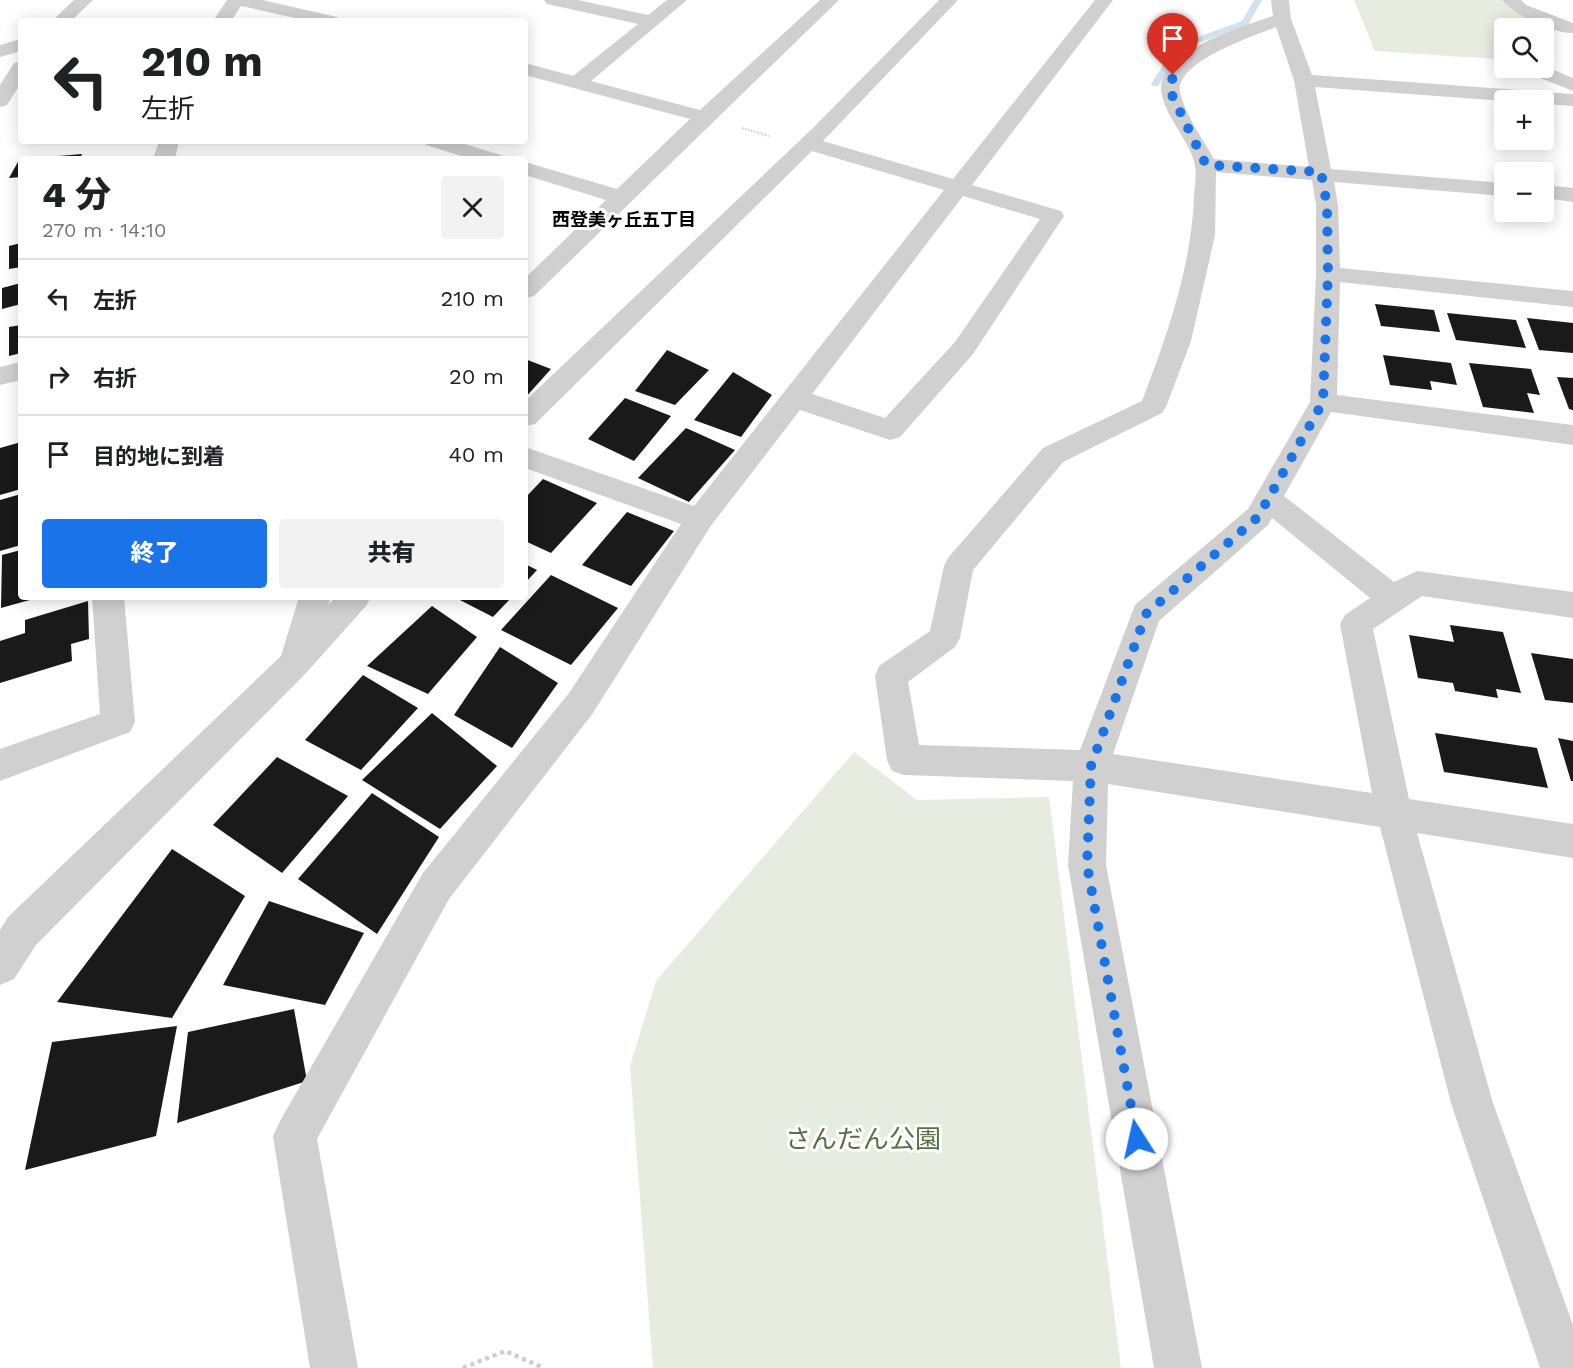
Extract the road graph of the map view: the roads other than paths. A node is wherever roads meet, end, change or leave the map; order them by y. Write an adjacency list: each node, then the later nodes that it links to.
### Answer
1 (84, 0): 10 (street)
2 (238, 0): 11 (street); 12 (street)
3 (553, 0): 13 (street)
4 (678, 0): 13 (street)
5 (830, 0): 26 (street)
6 (949, 0): 27 (street)
7 (1104, 0): 33 (street)
8 (1511, 0): 14 (street)
9 (1281, 9): 21 (street); 30 (street)
10 (64, 18)
11 (224, 18)
12 (318, 18)
13 (651, 21): 22 (street)
14 (1571, 27): 15 (street)
15 (1554, 38)
16 (18, 46): 17 (street)
17 (0, 51)
18 (528, 70): 22 (street)
19 (18, 72): 25 (street)
20 (1554, 77): 23 (street)
21 (1304, 80): 24 (street); 32 (street)
22 (577, 82): 26 (street)
23 (1573, 85)
24 (1573, 100)
25 (0, 101)
26 (704, 117): 37 (street)
27 (808, 143): 33 (street); 45 (street)
28 (443, 144): 29 (street)
29 (484, 156)
30 (1206, 165): 32 (street); 57 (street)
31 (528, 169): 37 (street)
32 (1321, 172): 34 (street); 38 (street)
33 (958, 187): 43 (street); 43 (street)
34 (1494, 188)
35 (1554, 193): 36 (street)
36 (1573, 195)
37 (624, 198): 39 (street)
38 (1328, 274): 40 (street); 44 (street)
39 (528, 288)
40 (1573, 299)
41 (18, 372): 42 (street)
42 (0, 376)
43 (794, 398): 49 (street)
44 (1323, 402): 46 (street); 48 (street)
45 (528, 414)
46 (1573, 435)
47 (528, 458): 49 (street)
48 (1269, 499): 50 (street); 57 (street)
49 (700, 519): 61 (street)
50 (1393, 599): 54 (street); 58 (street)
51 (108, 600): 56 (street)
52 (314, 600): 55 (street)
53 (352, 600): 55 (street)
54 (1573, 604)
55 (295, 663): 60 (street)
56 (0, 765)
57 (1091, 766): 58 (street); 62 (street)
58 (1394, 814): 59 (street); 63 (street)
59 (1573, 841)
60 (0, 965)
61 (334, 1368)
62 (1178, 1368)
63 (1564, 1368)

